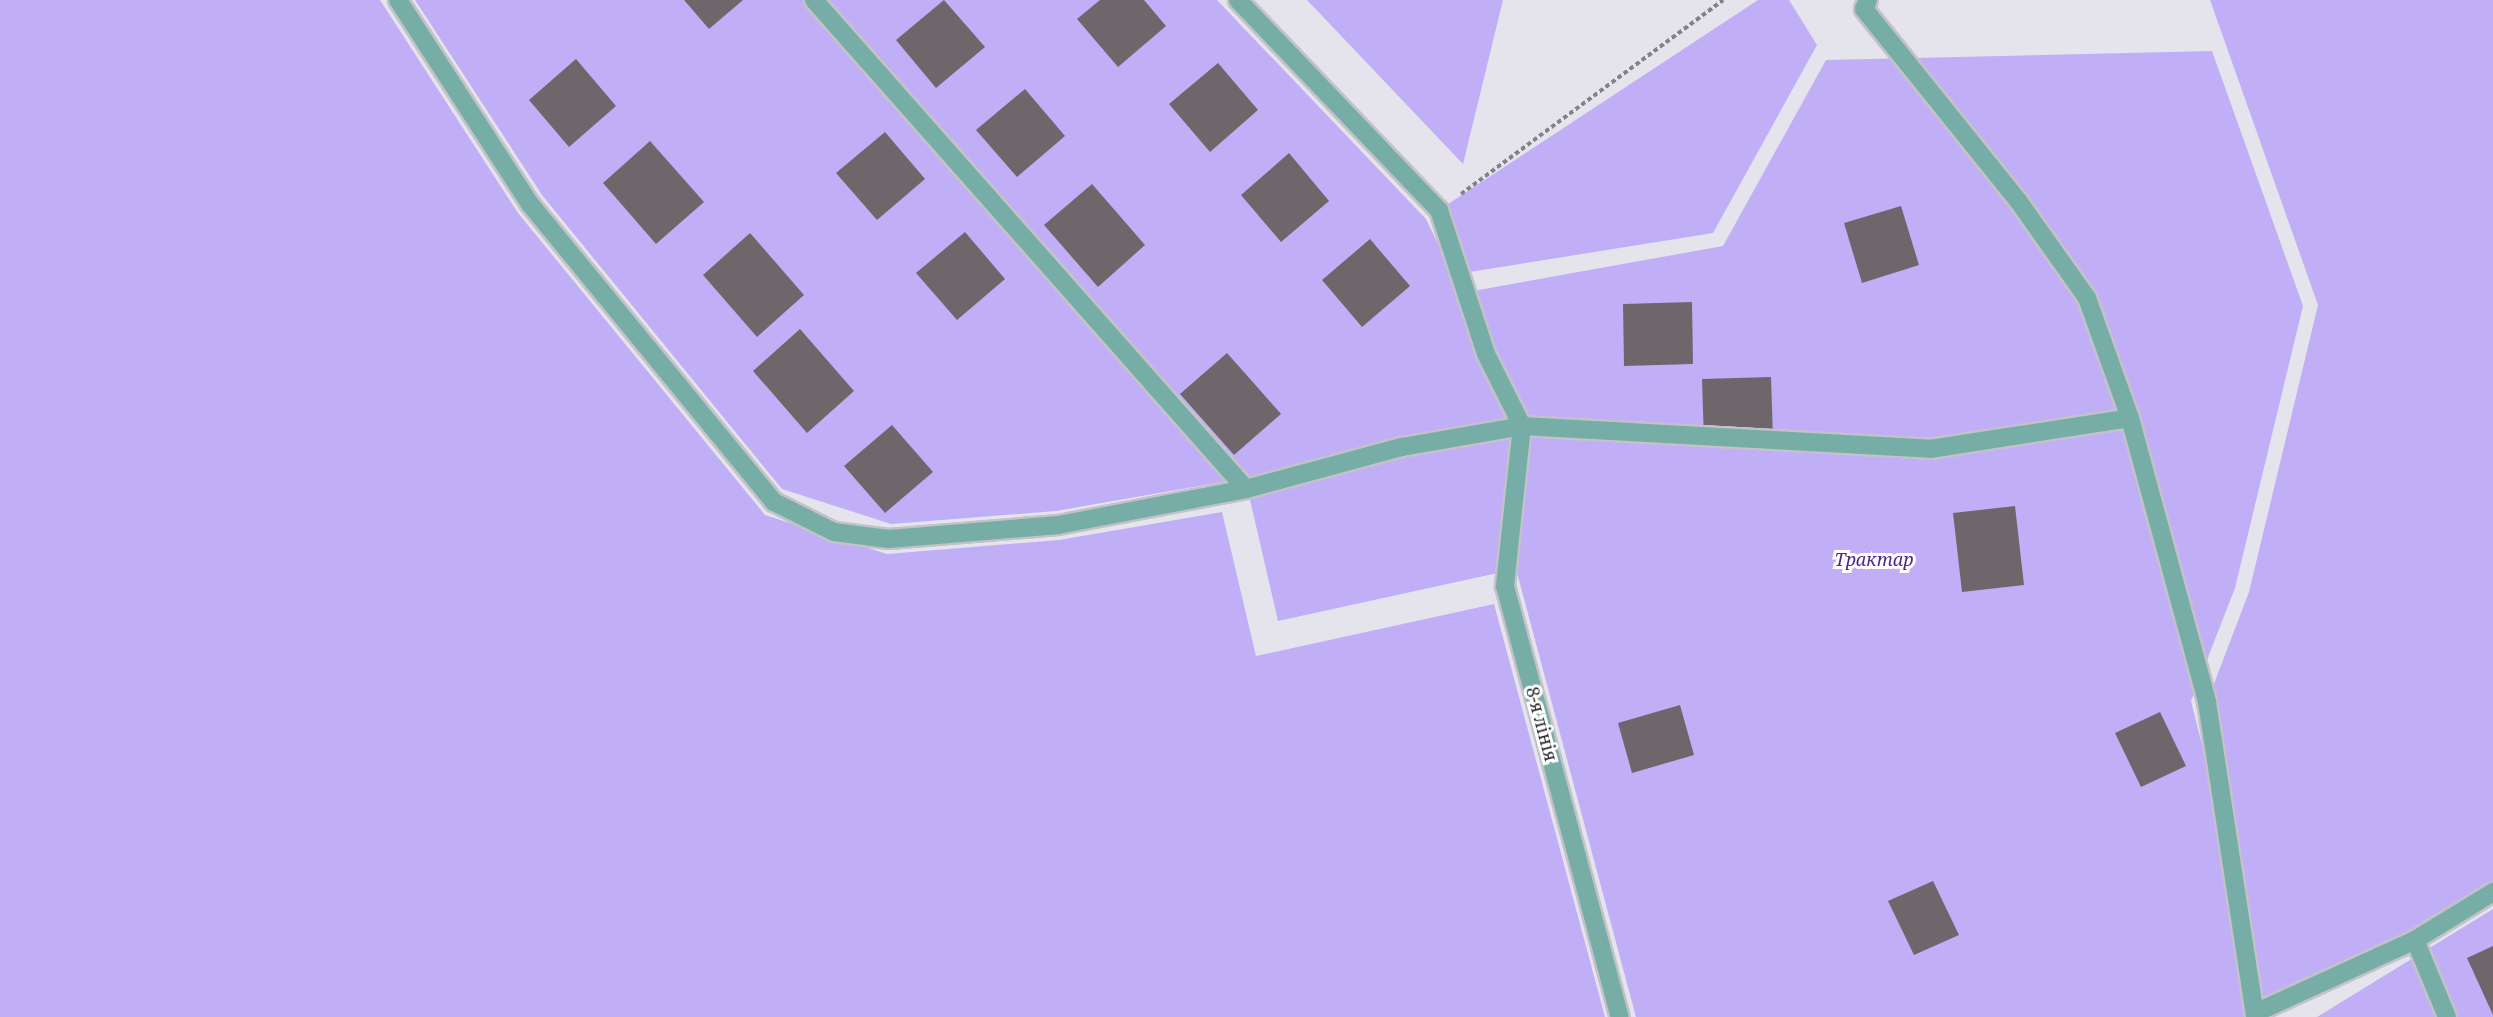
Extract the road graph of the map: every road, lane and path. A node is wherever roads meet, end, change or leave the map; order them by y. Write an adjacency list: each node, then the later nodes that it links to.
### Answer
1 (398, 0): 9 (street)
2 (814, 0): 9 (street)
3 (1238, 0): 6 (street)
4 (1723, 0): 6 (path)
5 (1866, 5): 7 (street)
6 (1438, 210): 8 (street)
7 (2130, 418): 8 (street); 12 (street)
8 (1522, 426): 9 (street); 13 (street, 8-я лінія)
9 (1246, 489)
10 (2493, 892): 11 (street)
11 (2415, 940): 12 (street); 14 (street)
12 (2255, 1015)
13 (1620, 1017)
14 (2447, 1017)

